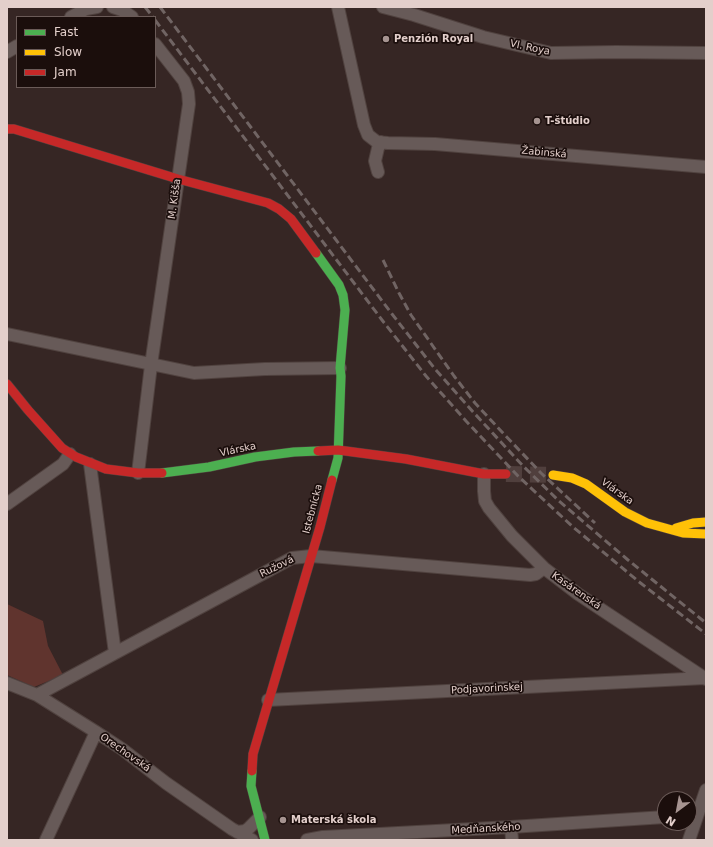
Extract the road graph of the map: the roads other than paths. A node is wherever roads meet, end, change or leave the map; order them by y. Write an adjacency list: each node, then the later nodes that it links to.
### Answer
1 (97, 7): 5 (street)
2 (338, 7): 12 (street)
3 (383, 7): 10 (street, Vl. Roya)
4 (119, 8): 6 (street)
5 (73, 16)
6 (131, 16)
7 (156, 45): 15 (street, M. Kišša)
8 (16, 47): 9 (street)
9 (7, 52)
10 (706, 53)
11 (7, 129): 15 (street)
12 (381, 142): 13 (street, Žabinská); 14 (street)
13 (706, 167)
14 (378, 172)
15 (178, 179): 17 (street, M. Kišša); 18 (street, Istebnícka)
16 (7, 334): 17 (street)
17 (151, 365): 18 (street); 23 (street, M. Kišša)
18 (340, 368): 20 (street, Istebnícka)
19 (7, 384): 21 (street, Vlárska)
20 (338, 450): 23 (street, Vlárska); 24 (street, Vlárska); 31 (street, Istebnícka)
21 (70, 454): 22 (street, Vlárska); 27 (street)
22 (90, 464): 23 (street, Vlárska); 33 (street)
23 (138, 473)
24 (484, 474): 25 (street, Vlárska); 32 (street, Kasárenská)
25 (506, 474)
26 (553, 474): 29 (street, Vlárska)
27 (7, 504)
28 (706, 522): 29 (street, Vlárska)
29 (668, 529): 30 (street, Vlárska)
30 (706, 534)
31 (311, 556): 32 (street, Ružová); 33 (street, Ružová); 37 (street, Istebnícka)
32 (544, 568): 34 (street, Kasárenská)
33 (116, 653): 36 (street, Ružová)
34 (706, 679): 37 (street, Podjavorinskej)
35 (7, 682): 36 (street, Orechovská)
36 (37, 695): 38 (street, Orechovská)
37 (268, 700): 41 (street, Istebnícka)
38 (96, 732): 44 (street, Orechovská); 45 (street)
39 (706, 790): 40 (street)
40 (697, 807)
41 (260, 817): 44 (street); 47 (street, Istebnícka)
42 (657, 818): 43 (street, Medňanského)
43 (511, 827): 48 (street, Medňanského); 49 (street)
44 (237, 832): 46 (street, Orechovská)
45 (46, 840)
46 (252, 840)
47 (265, 840)
48 (307, 840)
49 (512, 840)

